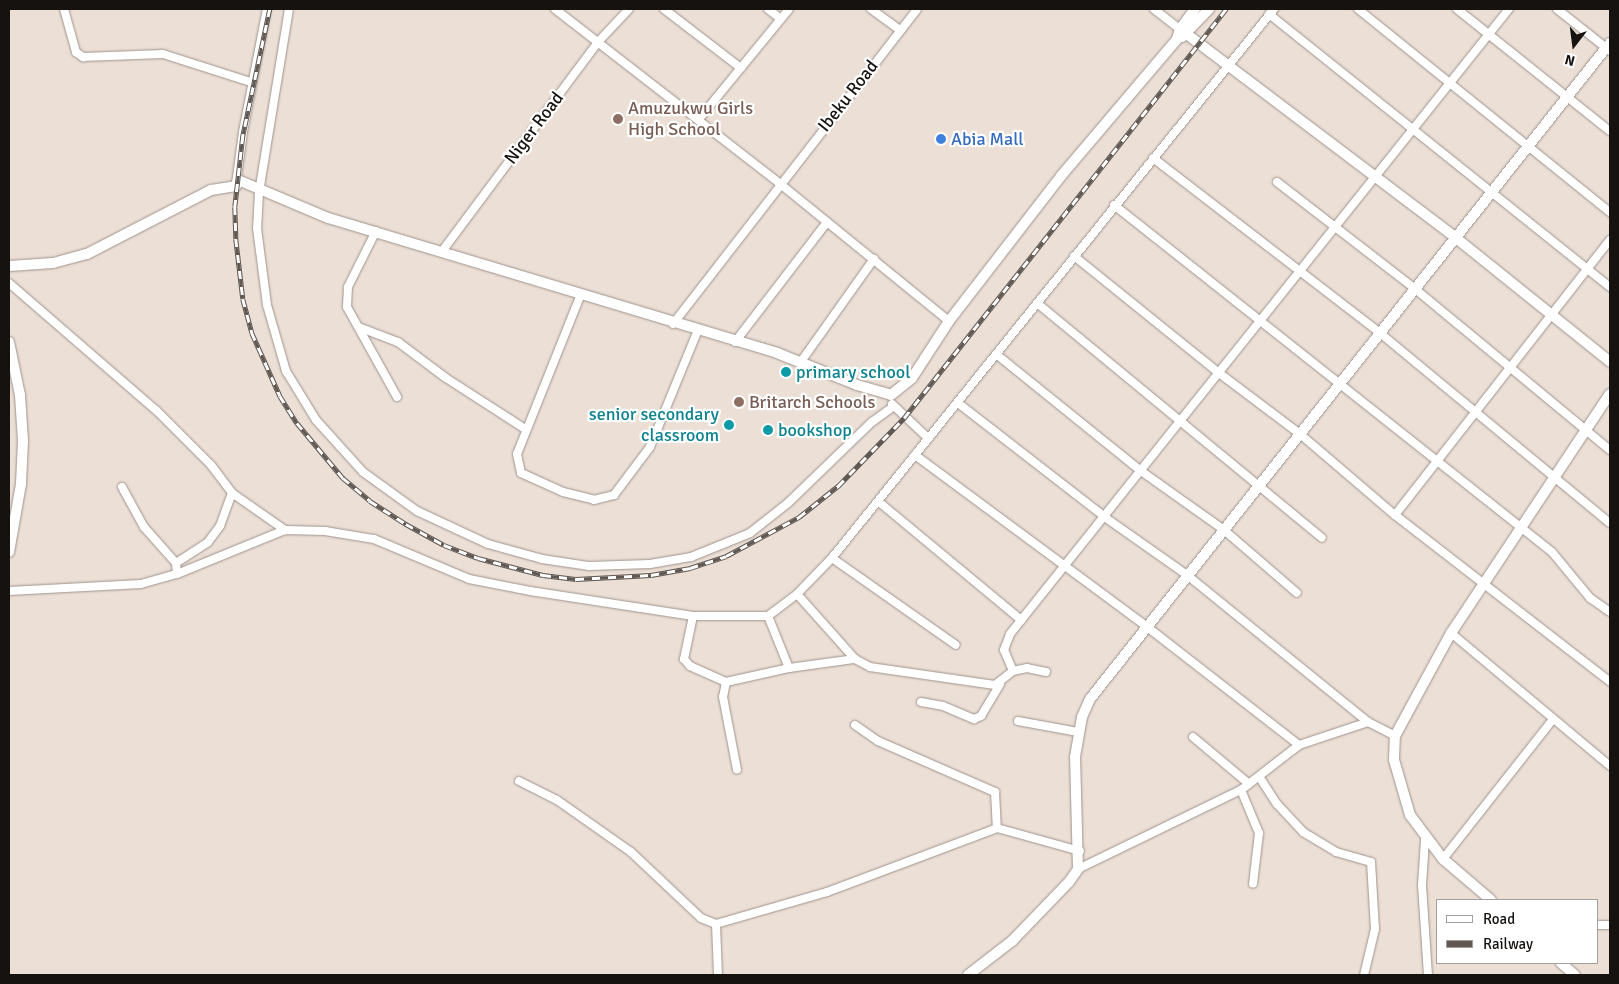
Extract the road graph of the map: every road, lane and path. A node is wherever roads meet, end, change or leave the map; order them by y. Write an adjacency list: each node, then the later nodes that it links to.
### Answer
1 (64, 9): 27 (street)
2 (267, 9): 27 (street)
3 (289, 9): 39 (street)
4 (555, 9): 23 (street)
5 (629, 9): 23 (street, Niger Road)
6 (664, 9): 26 (street)
7 (768, 9): 19 (street)
8 (789, 9): 19 (street)
9 (871, 9): 20 (street)
10 (917, 9): 20 (street, Ibeku Road)
11 (1154, 9): 21 (street)
12 (1195, 9): 21 (street)
13 (1209, 9): 21 (street)
14 (1358, 9): 28 (street)
15 (1457, 9): 22 (street)
16 (1509, 9): 22 (street)
17 (1557, 9): 24 (street)
18 (1271, 12): 25 (street); 31 (street)
19 (781, 20): 26 (street)
20 (900, 30): 36 (street, Ibeku Road)
21 (1181, 34): 25 (street); 60 (street)
22 (1488, 34): 28 (street); 29 (street)
23 (598, 42): 30 (street); 48 (street, Niger Road)
24 (1609, 47): 29 (street)
25 (1228, 63): 34 (street); 35 (street)
26 (741, 68): 30 (street)
27 (251, 82): 38 (street)
28 (1450, 82): 31 (street); 33 (street)
29 (1567, 97): 32 (street); 33 (street)
30 (699, 119): 36 (street)
31 (1411, 130): 35 (street); 40 (street)
32 (1610, 131)
33 (1529, 146): 40 (street); 42 (street)
34 (1153, 158): 41 (street); 53 (street)
35 (1372, 178): 44 (street); 46 (street)
36 (780, 182): 43 (street); 62 (street, Ibeku Road)
37 (1278, 182): 44 (street)
38 (236, 186): 39 (street); 51 (street)
39 (259, 192): 45 (street); 78 (street)
40 (1492, 194): 46 (street); 52 (street)
41 (1114, 205): 49 (street); 61 (street)
42 (1610, 212)
43 (827, 222): 50 (street); 67 (street)
44 (1334, 227): 53 (street); 56 (street)
45 (376, 231): 48 (street); 63 (street)
46 (1456, 238): 56 (street); 59 (street)
47 (1610, 240): 52 (street)
48 (443, 250): 57 (street)
49 (1074, 256): 58 (street); 72 (street)
50 (874, 259): 60 (street); 70 (street)
51 (9, 266)
52 (1588, 269): 55 (street); 59 (street)
53 (1297, 271): 61 (street); 65 (street)
54 (9, 283): 92 (street)
55 (1610, 287)
56 (1414, 288): 65 (street); 71 (street)
57 (581, 294): 62 (street); 81 (street)
58 (1037, 303): 68 (street); 80 (street)
59 (1550, 316): 69 (street); 71 (street)
60 (949, 321): 75 (street)
61 (1258, 321): 72 (street); 73 (street)
62 (673, 324): 64 (street)
63 (361, 328): 76 (street); 81 (street)
64 (698, 330): 67 (street); 81 (street)
65 (1380, 333): 73 (street); 79 (street)
66 (9, 342): 101 (street)
67 (736, 342): 70 (street)
68 (996, 354): 77 (street); 88 (street)
69 (1610, 362)
70 (800, 363): 75 (street)
71 (1508, 368): 79 (street); 82 (street)
72 (1218, 373): 80 (street); 83 (street)
73 (1341, 382): 83 (street); 87 (street)
74 (1610, 394): 82 (street)
75 (891, 395): 78 (street)
76 (396, 397)
77 (958, 403): 84 (street); 95 (street)
78 (892, 407): 84 (street)
79 (1474, 413): 87 (street); 89 (street)
80 (1180, 421): 88 (street); 90 (street)
81 (525, 429)
82 (1587, 432): 85 (street); 89 (street)
83 (1300, 434): 90 (street); 94 (street)
84 (928, 438): 86 (street)
85 (1610, 450)
86 (915, 454): 93 (street); 104 (street)
87 (1436, 460): 94 (street); 99 (street)
88 (1141, 471): 95 (street); 98 (street)
89 (1556, 479): 96 (street); 99 (street)
90 (1260, 484): 98 (street); 100 (street)
91 (122, 487): 103 (street)
92 (232, 493): 97 (street); 103 (street)
93 (879, 502): 102 (street); 114 (street)
94 (1395, 515): 107 (street)
95 (1106, 518): 104 (street); 106 (street)
96 (1610, 523)
97 (285, 530): 105 (street); 112 (street)
98 (1224, 530): 106 (street); 109 (street)
99 (1522, 532): 107 (street); 111 (street)
100 (1322, 538)
101 (9, 552)
102 (832, 558): 110 (street); 117 (street)
103 (176, 563): 105 (street)
104 (1065, 567): 114 (street); 115 (street)
105 (177, 574): 108 (street)
106 (1187, 575): 115 (street); 128 (street)
107 (1485, 583): 116 (street); 123 (street)
108 (9, 591)
109 (1297, 593)
110 (797, 594): 113 (street); 118 (street)
111 (1610, 612)
112 (693, 616): 113 (street); 122 (street)
113 (768, 616): 119 (street)
114 (1021, 620): 120 (street)
115 (1146, 626): 130 (street); 133 (street)
116 (1451, 632): 126 (street); 131 (street)
117 (956, 645)
118 (855, 658): 119 (street); 124 (street)
119 (789, 668): 122 (street)
120 (1013, 671): 121 (street); 124 (street)
121 (1046, 672)
122 (726, 682): 135 (street)
123 (1610, 682)
124 (1000, 684): 125 (street)
125 (921, 702)
126 (1553, 719): 134 (street); 143 (street)
127 (1018, 721): 130 (street)
128 (1368, 722): 131 (street); 133 (street)
129 (855, 725): 140 (street)
130 (1078, 732): 142 (street)
131 (1395, 736): 141 (street)
132 (1193, 737): 138 (street)
133 (1299, 746): 136 (street)
134 (1610, 766)
135 (737, 770)
136 (1260, 778): 138 (street); 151 (street)
137 (519, 780): 147 (street)
138 (1249, 784): 139 (street)
139 (1241, 790): 144 (street); 145 (street)
140 (997, 828): 142 (street); 147 (street)
141 (1425, 840): 143 (street); 152 (street)
142 (1080, 851): 144 (street)
143 (1442, 859): 146 (street)
144 (1078, 869): 150 (street)
145 (1253, 884)
146 (1490, 899)
147 (716, 924): 149 (street)
148 (1563, 964): 153 (street)
149 (718, 975)
150 (968, 975)
151 (1364, 975)
152 (1428, 975)
153 (1575, 975)

